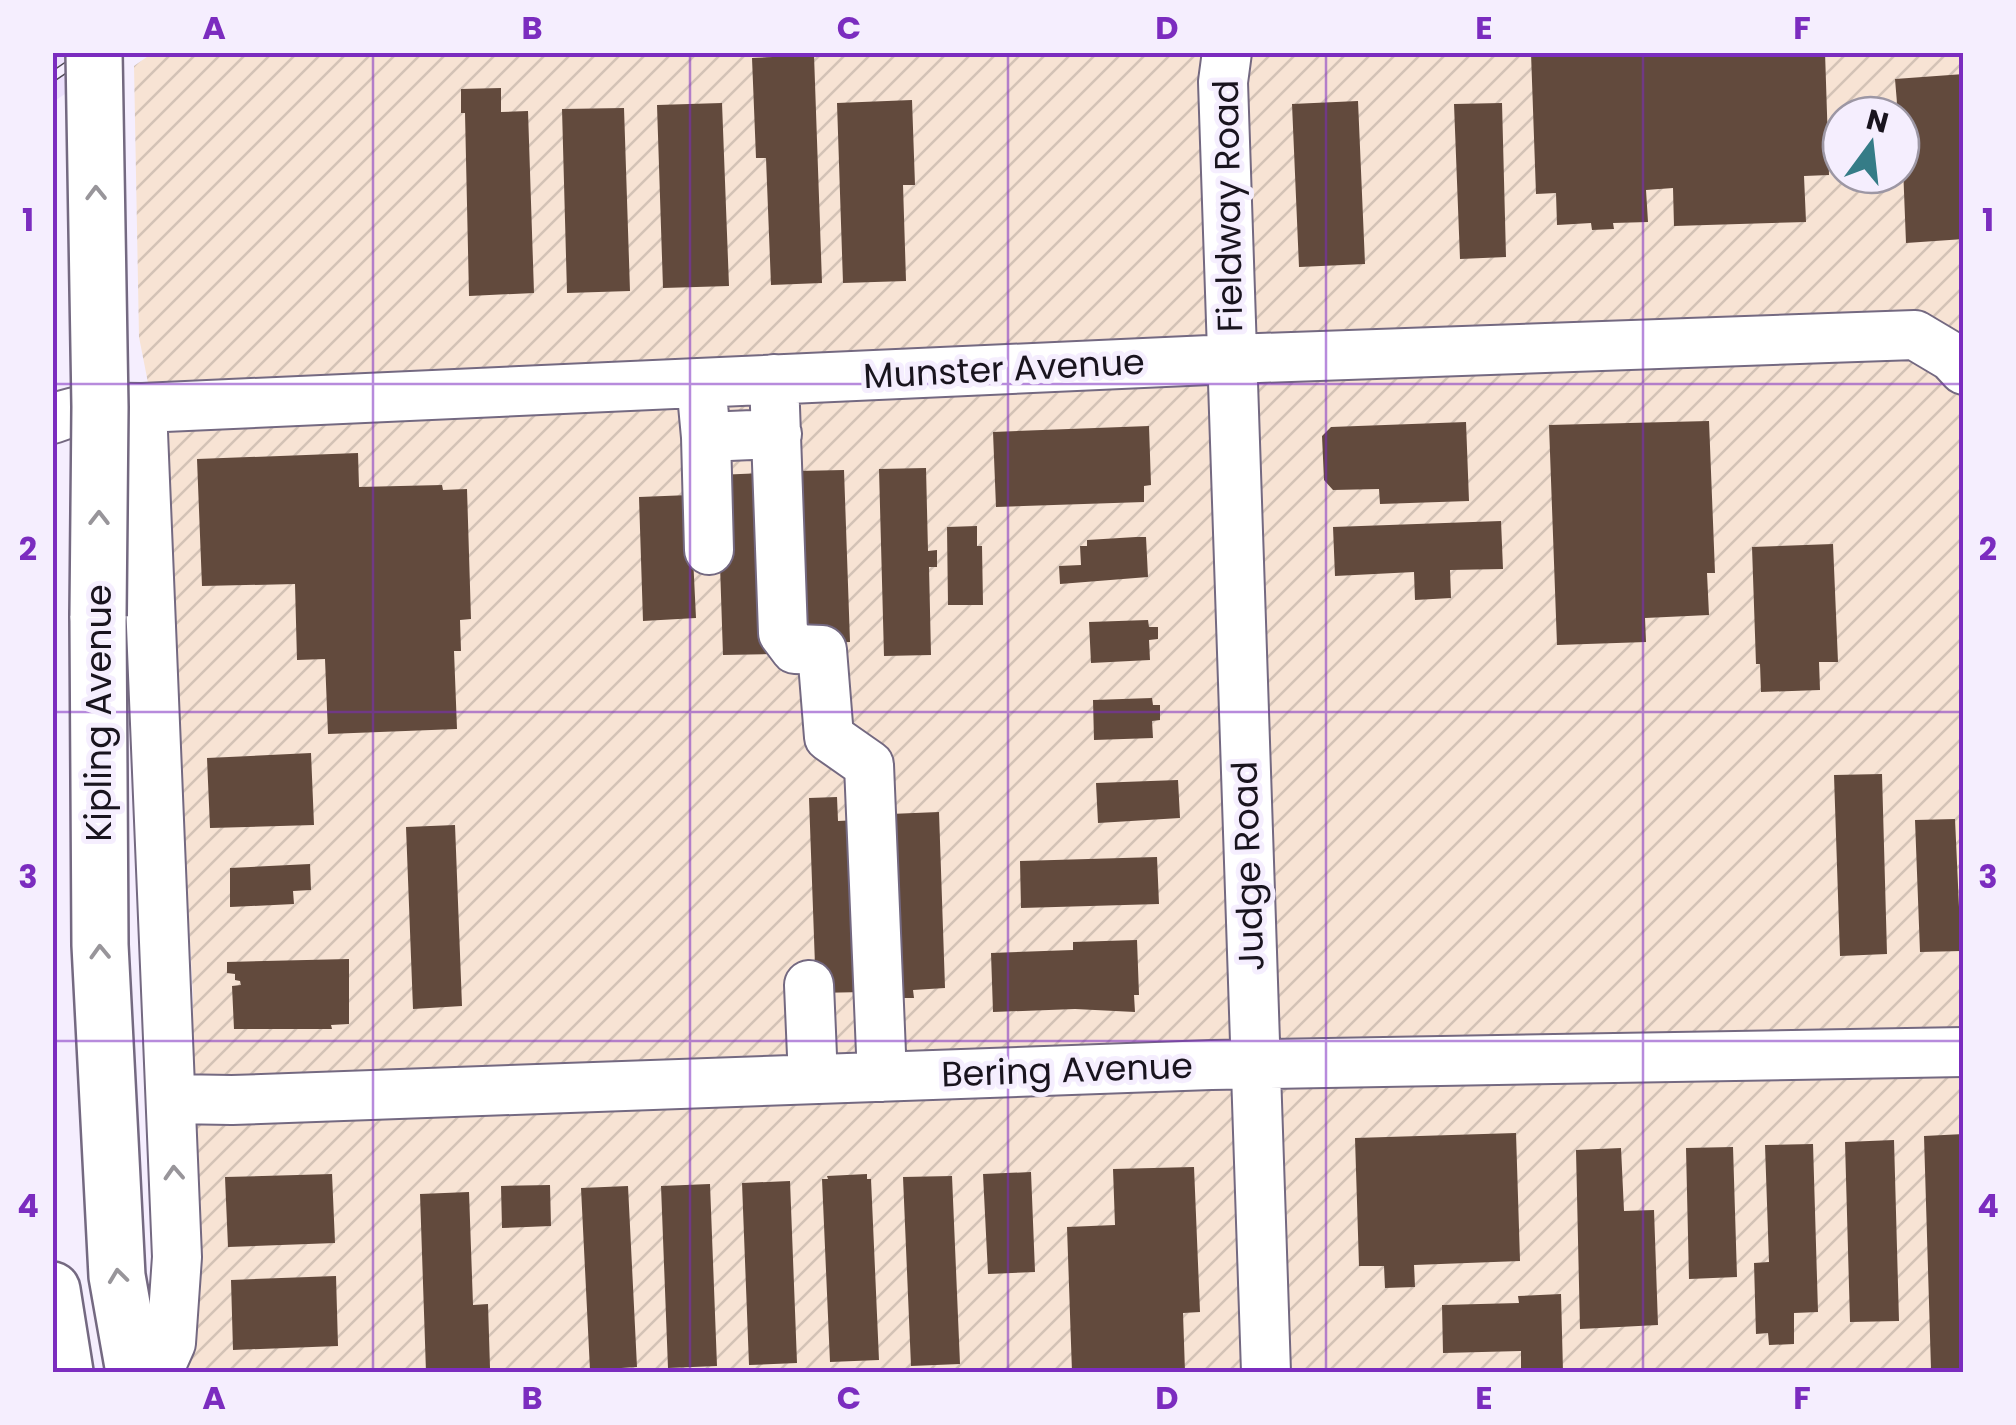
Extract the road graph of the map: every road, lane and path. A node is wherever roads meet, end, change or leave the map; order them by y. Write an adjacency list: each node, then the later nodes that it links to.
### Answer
1 (94, 52): 20 (main road, Kipling Avenue, one-way to 1, bridge)
2 (1227, 52): 3 (street, Fieldway Road)
3 (1232, 359): 4 (street, Munster Avenue); 5 (street, Munster Avenue); 14 (street, Judge Road)
4 (1958, 364)
5 (774, 380): 6 (street, Munster Avenue); 9 (street)
6 (702, 383): 7 (street, Munster Avenue); 10 (street)
7 (142, 408): 8 (street, Munster Avenue); 17 (street, Kipling Avenue)
8 (52, 418)
9 (777, 434): 10 (street); 15 (street)
10 (706, 437): 11 (street)
11 (709, 550)
12 (809, 984): 16 (street)
13 (1964, 1052): 14 (street, Bering Avenue)
14 (1255, 1064): 15 (street, Bering Avenue); 22 (street, Judge Road)
15 (882, 1076): 16 (street, Bering Avenue)
16 (813, 1079): 17 (street, Bering Avenue)
17 (171, 1099): 21 (street, Kipling Avenue, one-way to 17)
18 (52, 1290): 19 (main road)
19 (65, 1372)
20 (134, 1372)
21 (158, 1372)
22 (1266, 1372)

